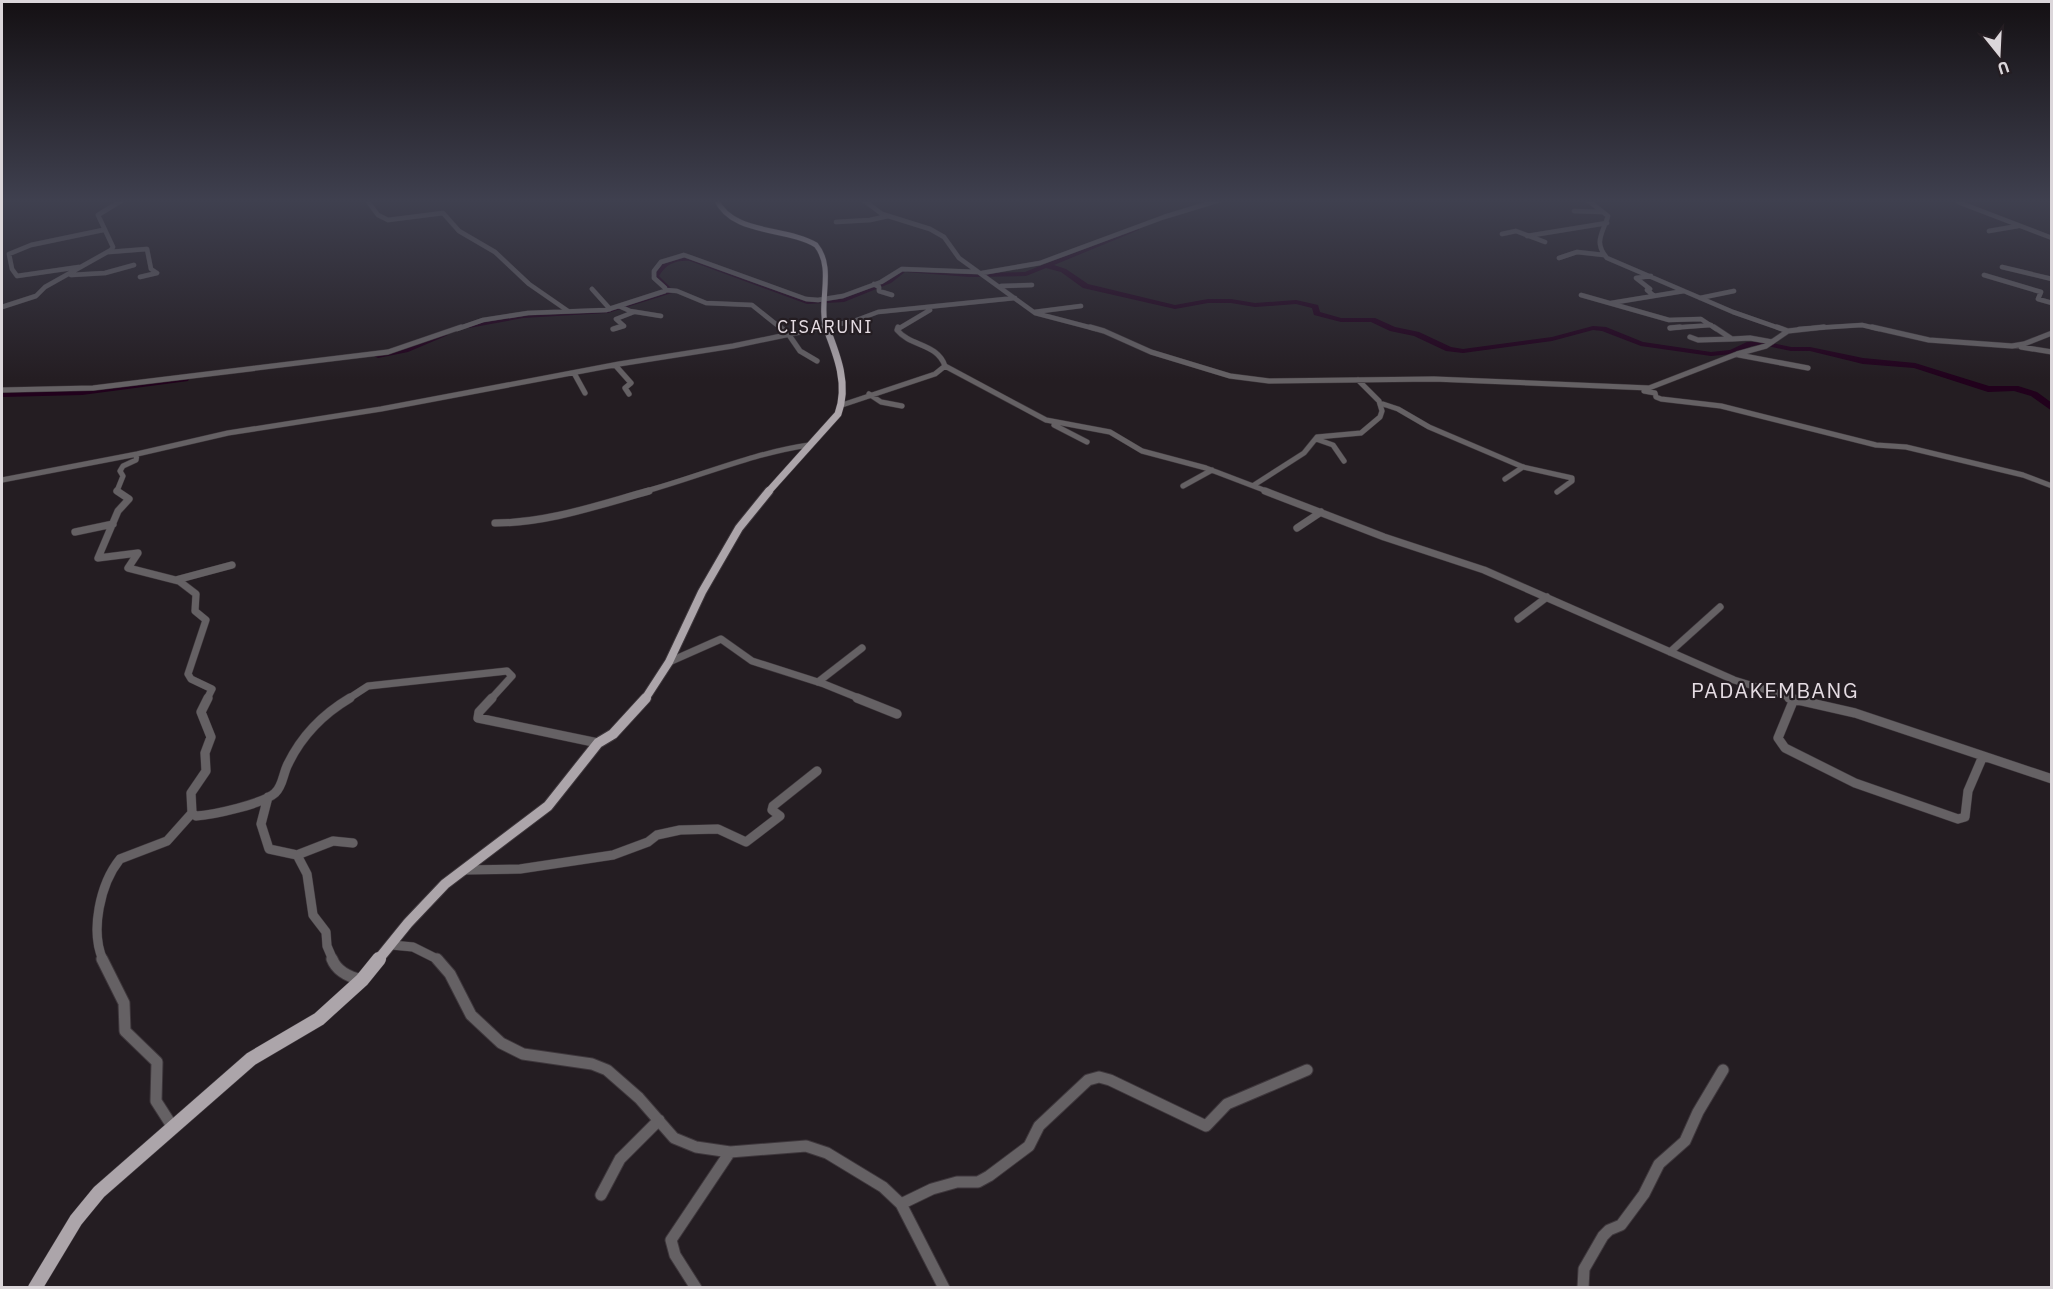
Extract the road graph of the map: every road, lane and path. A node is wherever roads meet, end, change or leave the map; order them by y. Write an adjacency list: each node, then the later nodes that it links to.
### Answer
1 (10, 259): 12 (street)
2 (95, 259): 12 (street)
3 (149, 259): 18 (street)
4 (502, 259): 40 (street)
5 (666, 259): 24 (street)
6 (696, 259): 32 (street)
7 (822, 259): 32 (main road)
8 (961, 259): 14 (street)
9 (1050, 259): 14 (street)
10 (1614, 259): 17 (street)
11 (134, 265): 15 (street)
12 (83, 266): 15 (street)
13 (2002, 267): 19 (street)
14 (982, 274): 20 (street); 22 (street)
15 (69, 275): 36 (street)
16 (1984, 275): 34 (street)
17 (1653, 276): 25 (street); 29 (street)
18 (140, 277)
19 (2052, 279)
20 (876, 285): 27 (street); 32 (street)
21 (1032, 285): 22 (street)
22 (1001, 286): 30 (street)
23 (592, 289): 39 (street)
24 (666, 290): 37 (street); 50 (street)
25 (1685, 291): 29 (street); 31 (street)
26 (1734, 291): 31 (street)
27 (892, 295)
28 (1581, 295): 33 (street)
29 (1653, 295): 33 (street)
30 (1015, 298): 38 (street); 42 (street)
31 (1700, 298): 48 (street)
32 (825, 301): 45 (main road)
33 (1611, 303): 44 (street)
34 (2052, 303)
35 (1081, 306): 42 (street)
36 (2, 307)
37 (621, 307): 39 (street); 41 (street)
38 (932, 308): 45 (street); 59 (street)
39 (610, 309): 40 (street)
40 (569, 311): 64 (street)
41 (634, 312): 43 (street); 47 (street)
42 (1034, 312): 62 (street)
43 (661, 316)
44 (1711, 325): 46 (street); 52 (street)
45 (826, 328): 50 (street); 69 (main road)
46 (1670, 328)
47 (613, 329)
48 (1788, 331): 53 (street); 54 (street)
49 (2052, 333): 54 (street)
50 (789, 335): 57 (street); 58 (street)
51 (1690, 337): 52 (street)
52 (1732, 339): 53 (street)
53 (1770, 344): 56 (street)
54 (2017, 346): 55 (street)
55 (2052, 352)
56 (1737, 354): 60 (street); 63 (street)
57 (817, 361)
58 (615, 365): 61 (street); 66 (street)
59 (945, 366): 67 (street); 71 (street)
60 (1808, 368)
61 (574, 373): 65 (street); 75 (street)
62 (1358, 380): 63 (street); 68 (street)
63 (1630, 388): 83 (street)
64 (2, 390)
65 (585, 393)
66 (629, 394)
67 (869, 394): 69 (street); 70 (street)
68 (1383, 404): 72 (street); 77 (street)
69 (842, 405): 74 (main road)
70 (902, 406)
71 (1046, 420): 73 (street); 78 (street)
72 (1316, 439): 76 (street); 81 (street)
73 (1088, 442)
74 (809, 445): 86 (street); 97 (main road)
75 (137, 454): 80 (street); 87 (street)
76 (1344, 461)
77 (1523, 467): 79 (street); 84 (street)
78 (1212, 470): 81 (street); 82 (street)
79 (1505, 479)
80 (2, 480)
81 (1254, 485): 85 (street)
82 (1183, 486)
83 (2052, 486)
84 (1557, 492)
85 (1321, 512): 88 (street); 92 (street)
86 (495, 523)
87 (113, 524): 89 (street); 91 (street)
88 (1297, 528)
89 (75, 532)
90 (232, 565): 91 (street)
91 (176, 580): 106 (street)
92 (1547, 597): 94 (street); 96 (street)
93 (1720, 607): 96 (street)
94 (1518, 619)
95 (862, 648): 98 (street)
96 (1670, 651): 99 (street)
97 (669, 662): 98 (street); 101 (main road)
98 (818, 682): 100 (street)
99 (1794, 699): 102 (street); 102 (street)
100 (897, 714)
101 (598, 743): 105 (street); 109 (main road)
102 (1983, 756): 104 (street)
103 (817, 771): 109 (street)
104 (2052, 779)
105 (268, 797): 106 (street); 108 (street)
106 (192, 813): 115 (street)
107 (353, 843): 108 (street)
108 (297, 855): 111 (street)
109 (463, 870): 110 (main road)
110 (392, 945): 111 (main road); 114 (street)
111 (362, 980): 115 (main road)
112 (1306, 1070): 118 (street)
113 (1724, 1070): 122 (street)
114 (659, 1120): 116 (street); 117 (street)
115 (172, 1126): 119 (main road)
116 (730, 1152): 118 (street); 120 (street)
117 (601, 1195)
118 (901, 1204): 121 (street)
119 (34, 1287)
120 (696, 1287)
121 (944, 1287)
122 (1583, 1287)

